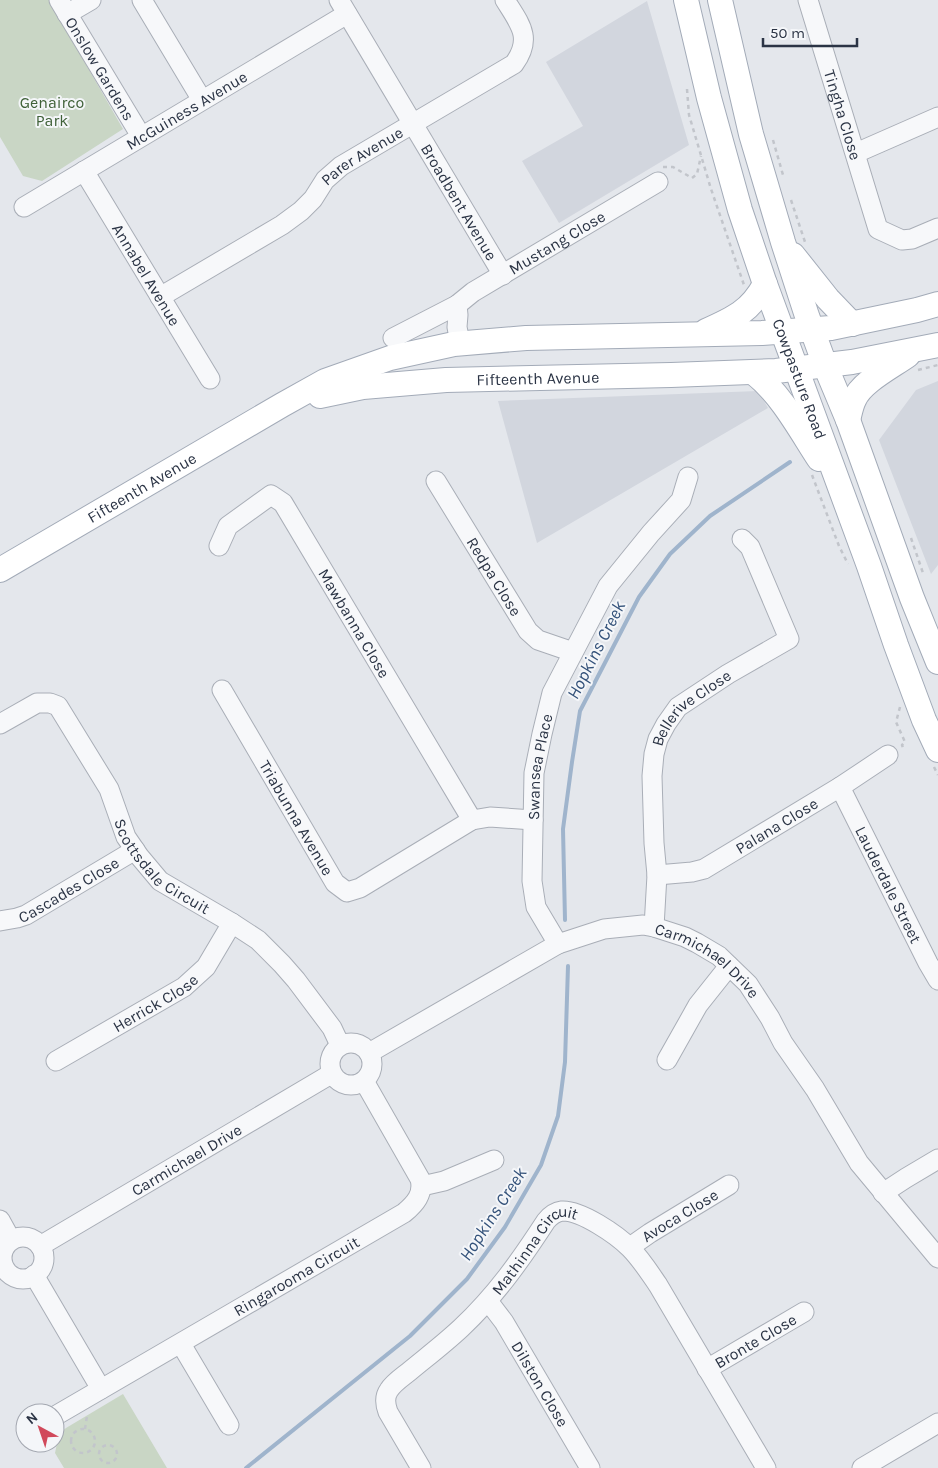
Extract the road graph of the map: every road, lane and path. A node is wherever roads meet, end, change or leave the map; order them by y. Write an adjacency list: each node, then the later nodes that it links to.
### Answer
1 (91, 0): 7 (street)
2 (142, 0): 9 (street)
3 (686, 0): 24 (main road, Cowpasture Road)
4 (720, 0): 22 (main road, Cowpasture Road)
5 (808, 0): 14 (street, Tingha Close)
6 (509, 1): 11 (street, Parer Avenue)
7 (63, 7): 13 (street, Onslow Gardens)
8 (343, 7): 9 (street, McGuiness Avenue); 11 (street, Broadbent Avenue)
9 (202, 100): 13 (street, McGuiness Avenue)
10 (938, 117): 14 (street)
11 (413, 124): 23 (street, Broadbent Avenue); 25 (street, Parer Avenue)
12 (770, 134): 17 (path)
13 (140, 136): 16 (street, McGuiness Avenue)
14 (856, 153): 21 (street, Tingha Close)
15 (701, 155): 18 (path)
16 (84, 171): 20 (street, McGuiness Avenue); 25 (street, Annabel Avenue)
17 (784, 178)
18 (658, 182): 23 (street, Mustang Close)
19 (789, 196): 22 (path)
20 (24, 207)
21 (938, 228)
22 (794, 242): 28 (main road); 29 (main road, Cowpasture Road)
23 (503, 275): 27 (street, Mustang Close)
24 (765, 284): 30 (main road, Cowpasture Road); 31 (main road)
25 (160, 296): 38 (street, Annabel Avenue)
26 (938, 304): 28 (main road, Fifteenth Avenue)
27 (457, 305): 32 (street, Mustang Close); 33 (street)
28 (852, 324): 29 (main road, Fifteenth Avenue)
29 (812, 329): 30 (main road, Fifteenth Avenue); 35 (main road, Cowpasture Road)
30 (783, 332): 31 (main road, Fifteenth Avenue); 36 (main road, Cowpasture Road)
31 (698, 335): 33 (main road, Fifteenth Avenue)
32 (393, 338)
33 (460, 343): 39 (main road, Fifteenth Avenue)
34 (927, 347): 35 (main road, Fifteenth Avenue); 40 (main road)
35 (825, 366): 36 (main road, Fifteenth Avenue); 40 (main road, Cowpasture Road)
36 (796, 369): 37 (main road, Fifteenth Avenue); 43 (main road, Cowpasture Road)
37 (754, 372): 39 (main road, Fifteenth Avenue); 43 (main road)
38 (210, 378)
39 (282, 405): 46 (main road, Fifteenth Avenue)
40 (848, 420): 48 (main road, Cowpasture Road)
41 (688, 476): 47 (street, Swansea Place)
42 (436, 481): 47 (street, Redpa Close)
43 (842, 495): 52 (main road, Cowpasture Road)
44 (742, 539): 58 (street, Bellerive Close)
45 (219, 546): 55 (street, Mawbanna Close)
46 (0, 570)
47 (573, 652): 56 (street, Swansea Place)
48 (938, 662)
49 (222, 690): 55 (street, Triabunna Avenue)
50 (900, 703): 53 (path)
51 (0, 724): 57 (street, Scottsdale Circuit)
52 (938, 750)
53 (895, 753): 54 (street, Palana Close)
54 (840, 787): 58 (street, Palana Close); 64 (street, Lauderdale Street)
55 (472, 820): 56 (street, Triabunna Avenue)
56 (533, 820): 62 (street, Swansea Place)
57 (134, 850): 59 (street, Cascades Close); 60 (street, Scottsdale Circuit)
58 (657, 875): 61 (street, Bellerive Close)
59 (0, 922)
60 (232, 923): 65 (street, Scottsdale Circuit); 68 (street, Herrick Close)
61 (654, 927): 62 (street, Carmichael Drive); 63 (street, Carmichael Drive)
62 (558, 944): 66 (street, Carmichael Drive)
63 (729, 966): 67 (street); 75 (street, Carmichael Drive)
64 (938, 980)
65 (340, 1045): 66 (street); 69 (street)
66 (369, 1052): 70 (street)
67 (667, 1060)
68 (56, 1061)
69 (331, 1074): 70 (street); 78 (street, Carmichael Drive)
70 (364, 1081): 74 (street)
71 (938, 1159): 75 (street)
72 (494, 1160): 74 (street)
73 (729, 1185): 79 (street, Avoca Close)
74 (422, 1186): 85 (street, Ringarooma Circuit)
75 (883, 1193): 80 (street, Carmichael Drive)
76 (0, 1220): 77 (street)
77 (11, 1240): 78 (street); 81 (street)
78 (40, 1246): 82 (street)
79 (630, 1247): 83 (street, Mathinna Circuit); 86 (street, Mathinna Circuit)
80 (938, 1258)
81 (2, 1270): 82 (street)
82 (34, 1276): 87 (street)
83 (488, 1300): 93 (street, Mathinna Circuit); 94 (street, Dilston Close)
84 (804, 1312): 86 (street, Bronte Close)
85 (181, 1344): 87 (street, Ringarooma Circuit); 90 (street)
86 (707, 1369): 95 (street, Mathinna Circuit)
87 (102, 1389): 88 (street, Ringarooma Circuit)
88 (65, 1410)
89 (938, 1423): 96 (street)
90 (229, 1425)
91 (94, 1447): 91 (path); 92 (path)
92 (100, 1451): 92 (path)
93 (421, 1468)
94 (590, 1468)
95 (766, 1468)
96 (862, 1468)

